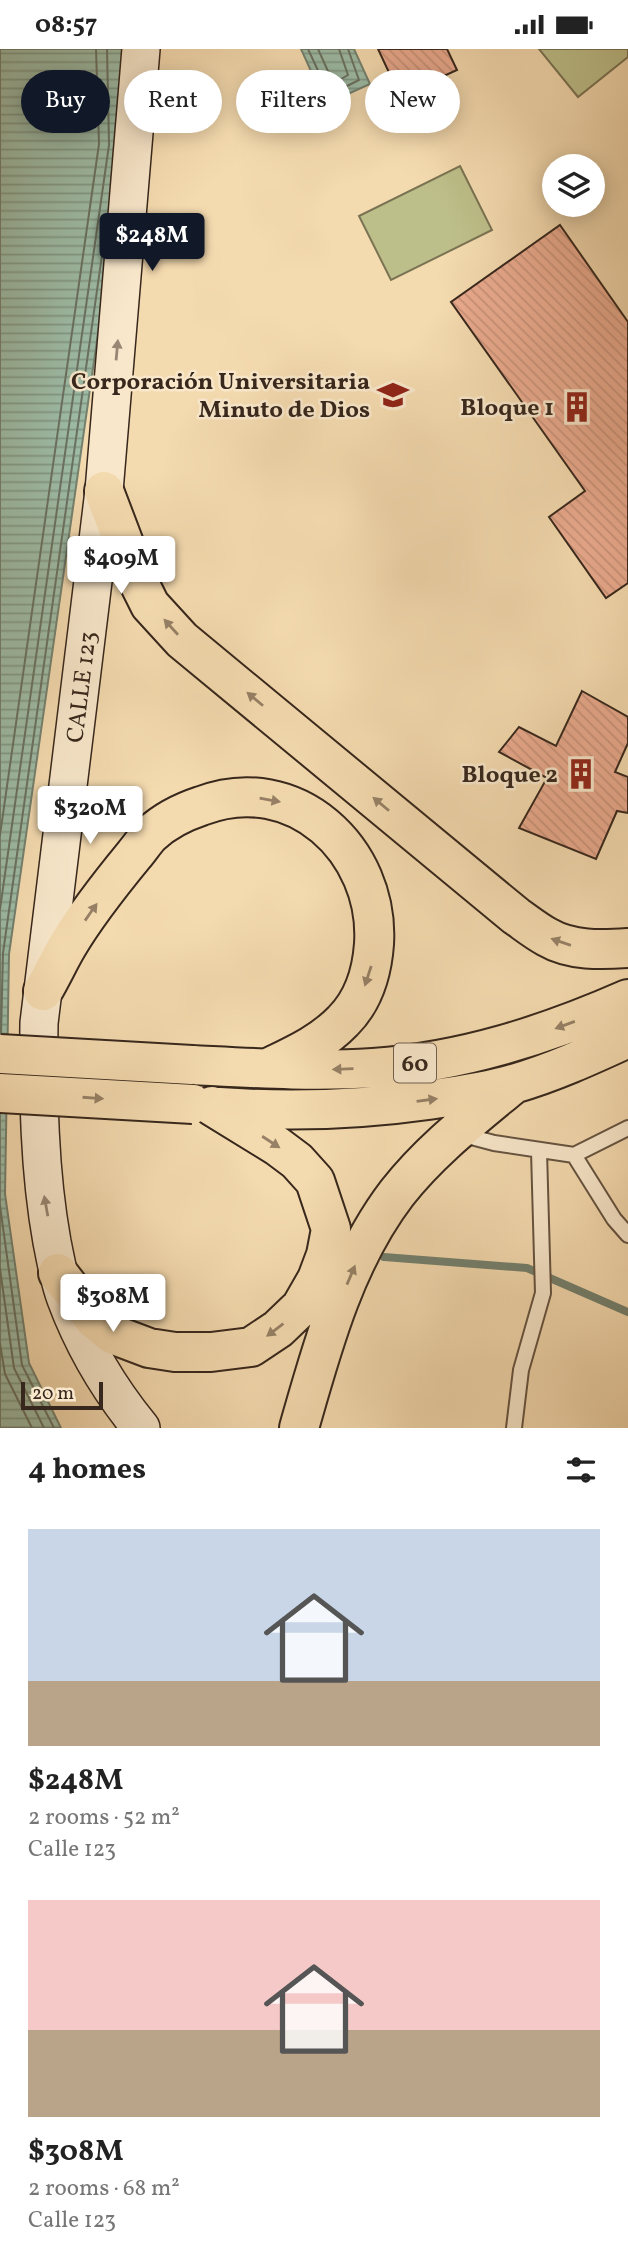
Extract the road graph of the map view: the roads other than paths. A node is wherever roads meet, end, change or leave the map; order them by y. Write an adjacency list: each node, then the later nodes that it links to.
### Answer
1 (141, 49): 2 (main road, CALLE 123, one-way to 1)
2 (104, 491): 3 (highway, one-way to 2); 4 (main road, CALLE 123)
3 (628, 948)
4 (43, 991): 8 (highway, one-way to 8); 17 (main road, CALLE 123, one-way to 4)
5 (628, 999): 8 (highway, 60, one-way to 8)
6 (628, 1038): 9 (highway, 60)
7 (0, 1054): 8 (highway, 60, bridge)
8 (268, 1068)
9 (513, 1085): 11 (highway, 60, one-way to 9); 13 (highway)
10 (0, 1093): 11 (highway, 60, one-way to 11, bridge)
11 (203, 1105): 17 (highway, one-way to 17)
12 (628, 1128): 15 (lane)
13 (455, 1132): 14 (lane); 19 (highway, one-way to 13)
14 (539, 1151): 15 (lane); 20 (lane)
15 (574, 1155): 16 (lane)
16 (628, 1235)
17 (58, 1273): 18 (main road, CALLE 123)
18 (141, 1428)
19 (299, 1428)
20 (514, 1428)

